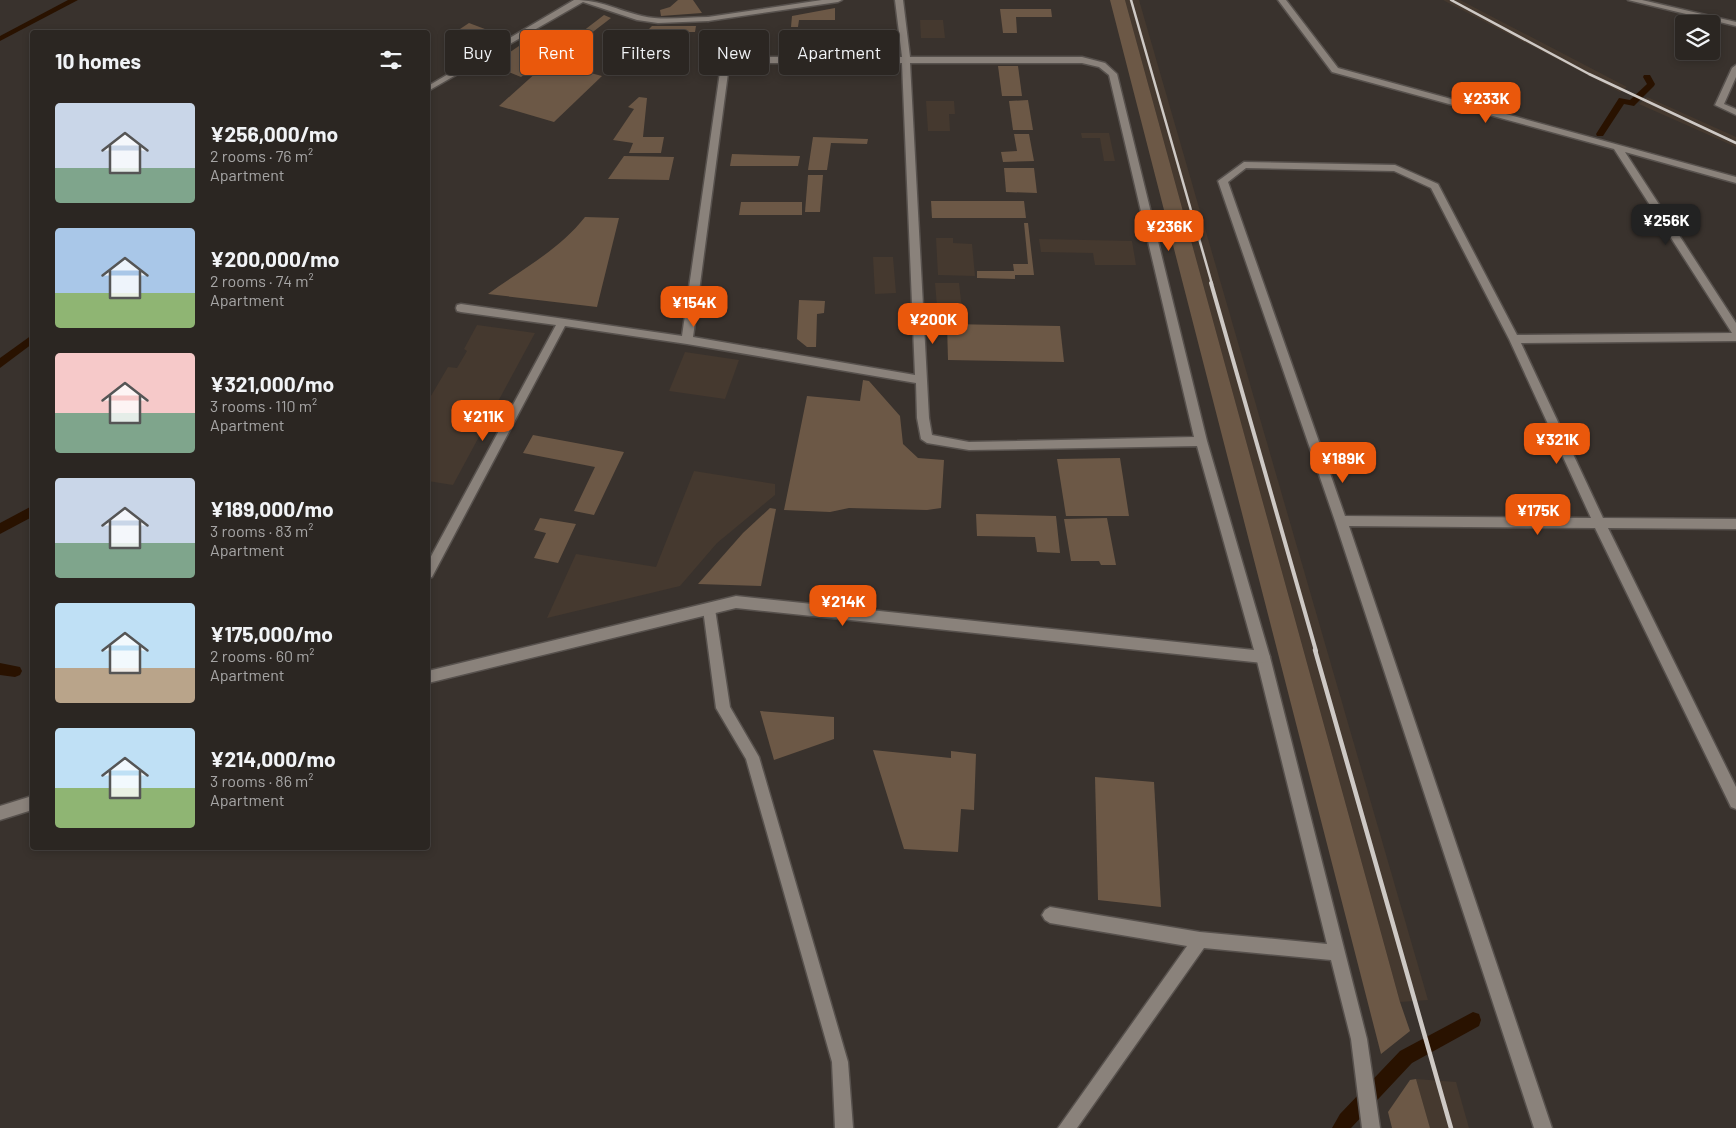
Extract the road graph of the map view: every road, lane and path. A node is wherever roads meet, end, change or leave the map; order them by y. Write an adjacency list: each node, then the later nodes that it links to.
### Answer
1 (580, 0): 11 (street)
2 (585, 0): 7 (street)
3 (838, 0): 7 (street)
4 (899, 0): 9 (street)
5 (1282, 0): 13 (street)
6 (1632, 0): 8 (street)
7 (596, 1)
8 (1736, 24)
9 (906, 60): 20 (street); 21 (street); 22 (street)
10 (1736, 68): 12 (street)
11 (430, 88)
12 (1736, 112)
13 (1617, 147): 14 (street); 17 (street)
14 (1736, 180)
15 (461, 308): 16 (street)
16 (562, 323): 20 (street); 26 (street)
17 (1736, 331)
18 (1736, 337): 19 (street)
19 (1514, 339): 23 (street); 24 (street)
20 (686, 340): 21 (street)
21 (922, 380): 22 (street)
22 (1201, 441): 28 (street)
23 (1341, 521): 24 (street); 39 (street)
24 (1599, 523): 25 (street); 30 (street)
25 (1736, 524)
26 (430, 569)
27 (709, 608): 28 (street); 29 (street); 37 (street)
28 (1263, 657): 35 (street)
29 (430, 677)
30 (1736, 802)
31 (30, 803): 32 (street)
32 (0, 813)
33 (1050, 915): 34 (street)
34 (1200, 940): 35 (street); 38 (street)
35 (1338, 953): 36 (street)
36 (1370, 1125)
37 (844, 1128)
38 (1068, 1128)
39 (1543, 1128)

